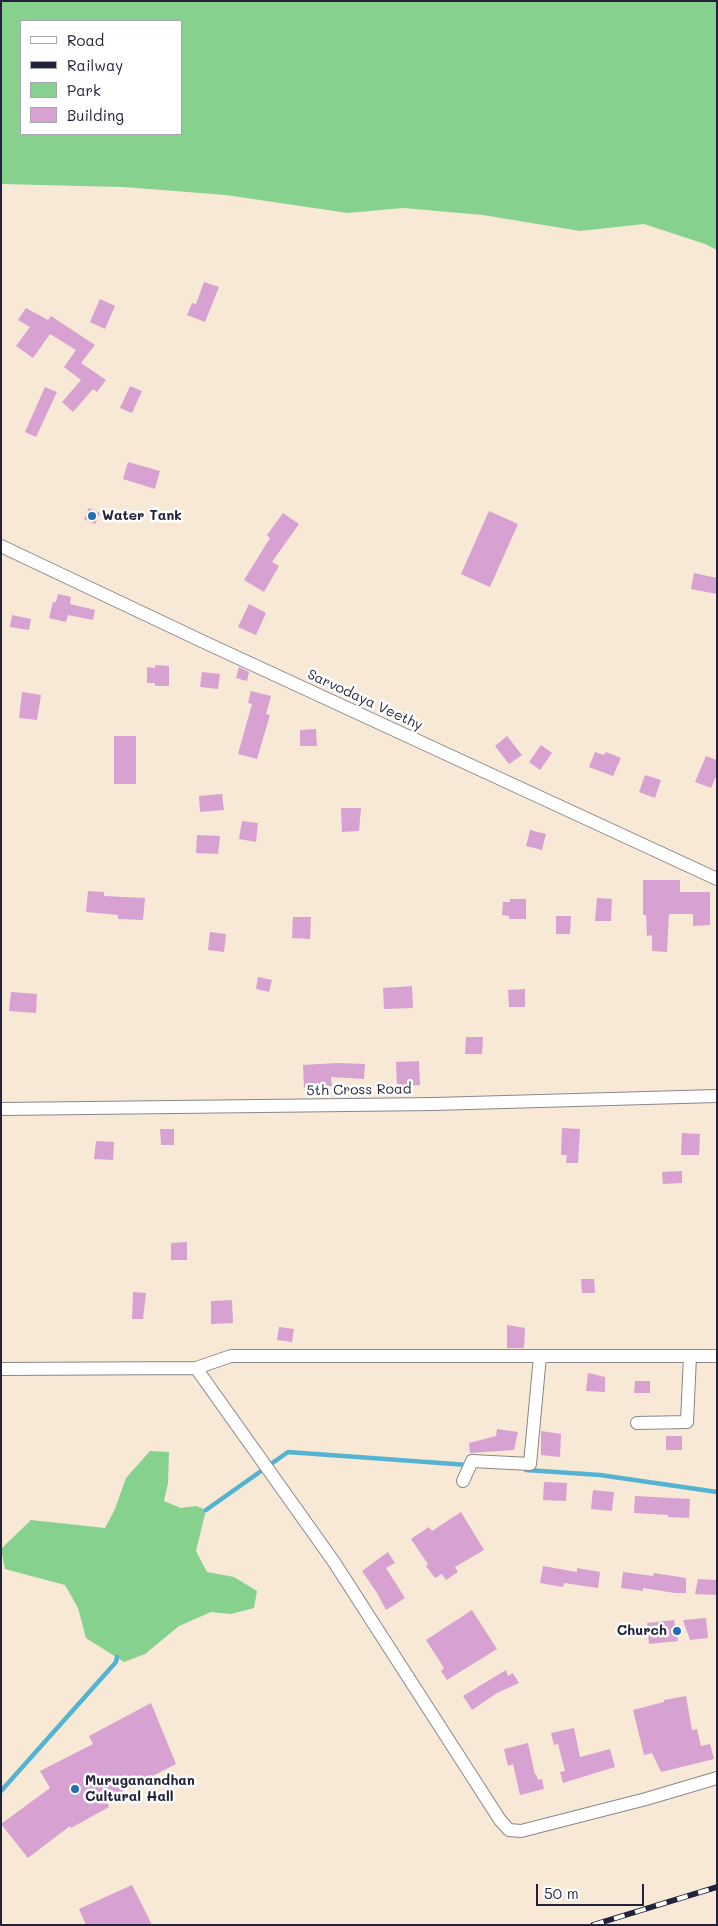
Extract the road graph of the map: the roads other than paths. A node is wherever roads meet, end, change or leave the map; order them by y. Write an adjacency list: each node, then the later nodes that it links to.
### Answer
1 (1, 546): 2 (street, Sarvodaya Veethy)
2 (717, 879)
3 (717, 1096): 4 (street, 5th Cross Road)
4 (1, 1109)
5 (540, 1356): 6 (street); 8 (street); 11 (street)
6 (690, 1356): 7 (street); 10 (street)
7 (717, 1356)
8 (196, 1368): 9 (street); 12 (street)
9 (1, 1369)
10 (637, 1424)
11 (463, 1481)
12 (717, 1778)

